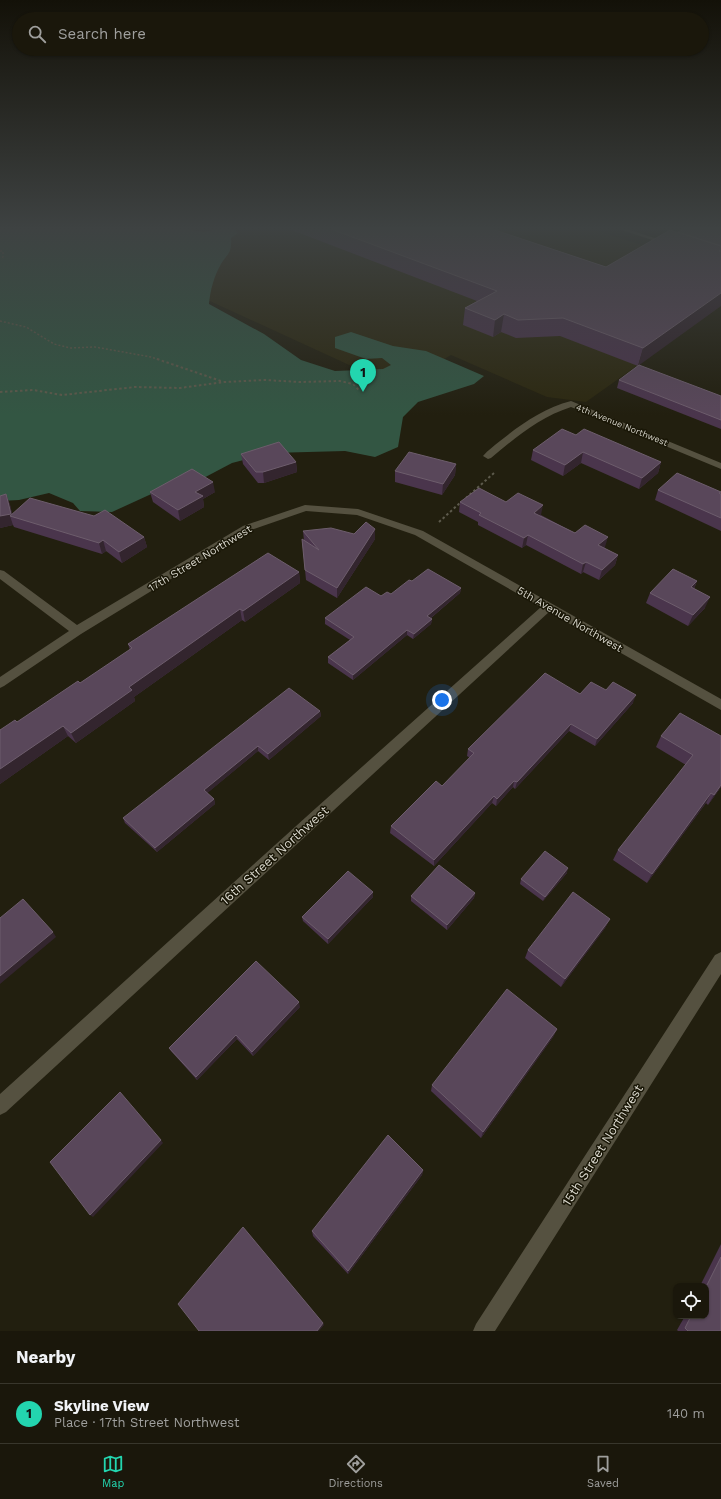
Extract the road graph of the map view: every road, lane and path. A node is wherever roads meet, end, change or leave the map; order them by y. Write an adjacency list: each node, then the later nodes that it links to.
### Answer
1 (0, 322): 2 (path)
2 (224, 382): 3 (path); 4 (path)
3 (360, 391)
4 (0, 392)
5 (488, 456): 6 (street, 4th Avenue Northwest)
6 (721, 466)
7 (497, 469): 8 (path)
8 (440, 522)
9 (419, 532): 11 (street, 5th Avenue Northwest); 12 (street, 17th Street Northwest)
10 (0, 574): 12 (street)
11 (549, 606): 14 (street, 5th Avenue Northwest); 16 (street, 16th Street Northwest)
12 (78, 631): 13 (street, 17th Street Northwest)
13 (0, 683)
14 (721, 705)
15 (721, 960): 17 (street, 15th Street Northwest)
16 (0, 1106)
17 (483, 1331)

